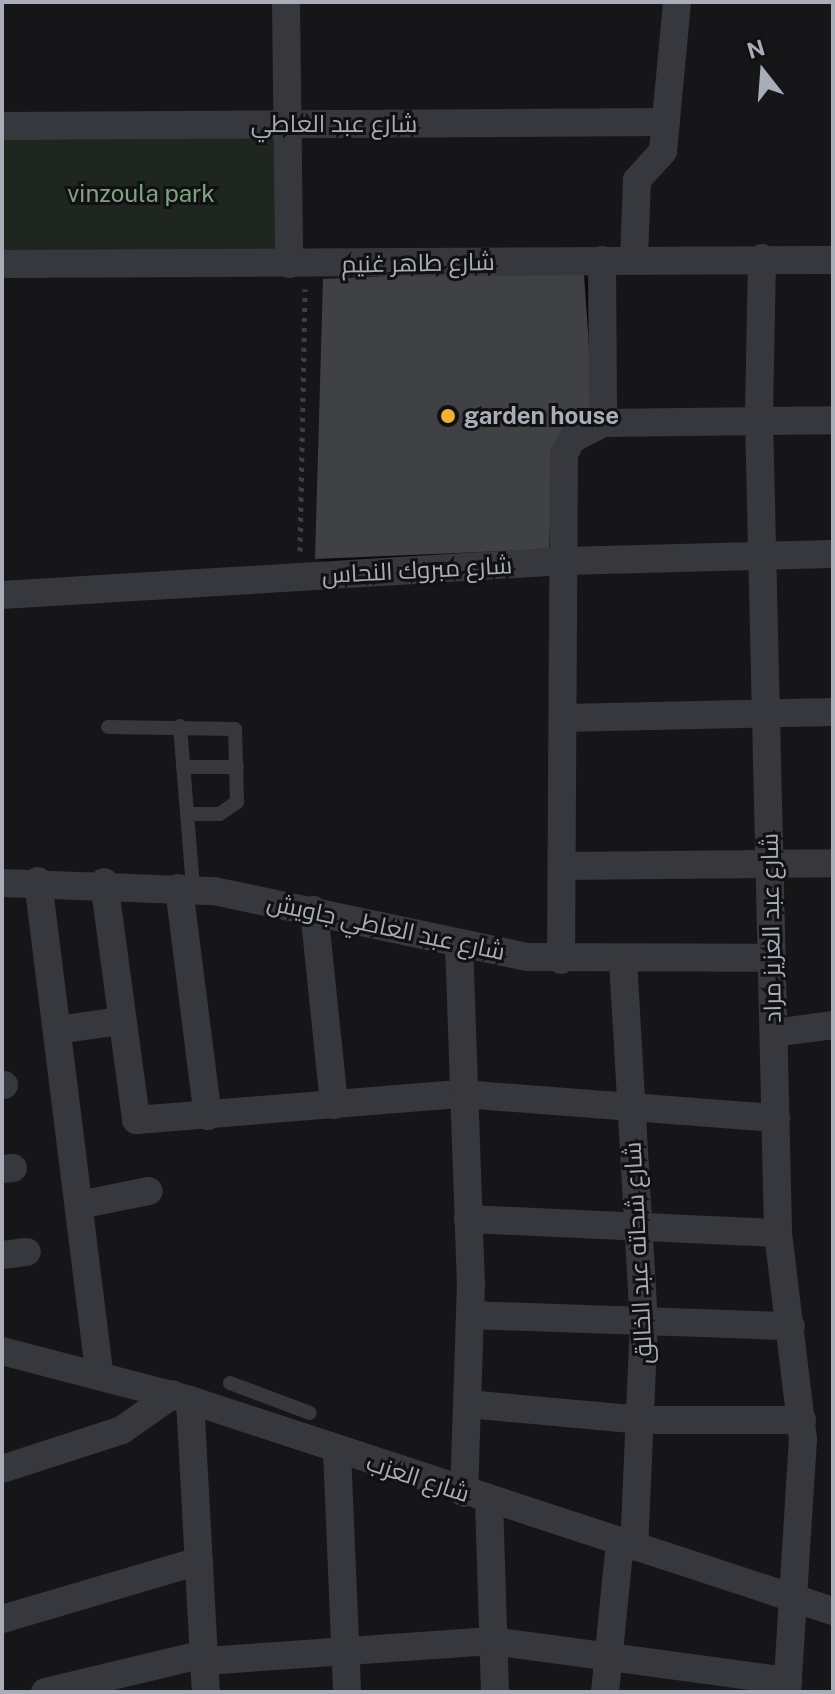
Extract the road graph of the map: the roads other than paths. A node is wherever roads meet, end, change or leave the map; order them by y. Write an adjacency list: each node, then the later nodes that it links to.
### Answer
1 (286, 2): 4 (street)
2 (677, 2): 3 (street)
3 (666, 122): 4 (street, شارع عبد العاطي); 8 (street)
4 (286, 124): 5 (street, شارع عبد العاطي); 11 (street)
5 (2, 126)
6 (762, 258): 8 (street, شارع طاهر غنيم); 9 (street, شارع طاهر غنيم); 12 (street, شارع عبد العزيز مراد)
7 (602, 260): 8 (street, شارع طاهر غنيم); 11 (street, شارع طاهر غنيم); 14 (street)
8 (634, 260)
9 (833, 260)
10 (2, 264): 11 (street, شارع طاهر غنيم)
11 (297, 264)
12 (759, 418): 13 (street); 14 (street); 16 (street, شارع عبد العزيز مراد)
13 (833, 420)
14 (603, 423): 17 (street)
15 (833, 554): 16 (street, شارع مبروك النحاس)
16 (762, 556): 17 (street, شارع مبروك النحاس); 20 (street, شارع عبد العزيز مراد)
17 (565, 561): 18 (street, شارع مبروك النحاس); 21 (street)
18 (2, 595)
19 (833, 712): 20 (street)
20 (766, 714): 21 (street); 29 (street, شارع عبد العزيز مراد)
21 (564, 718): 28 (street)
22 (180, 726): 23 (lane); 24 (lane); 25 (lane)
23 (108, 727)
24 (183, 767): 25 (lane); 26 (lane)
25 (237, 767): 26 (lane)
26 (187, 814): 33 (lane)
27 (833, 863): 29 (street)
28 (562, 866): 29 (street); 37 (street)
29 (770, 866): 36 (street, شارع عبد العزيز مراد)
30 (38, 881): 31 (street, شارع عبد العاطي جاويش); 32 (street, شارع عبد العاطي جاويش); 41 (street)
31 (104, 882): 33 (street, شارع عبد العاطي جاويش); 39 (street)
32 (2, 883)
33 (186, 888): 34 (street, شارع عبد العاطي جاويش); 46 (street)
34 (314, 910): 35 (street, شارع عبد العاطي جاويش); 44 (street)
35 (459, 943): 37 (street, شارع عبد العاطي جاويش); 43 (street)
36 (772, 958): 38 (street, شارع عبد العاطي جاويش); 42 (street, شارع عبد العزيز مراد)
37 (561, 960): 38 (street, شارع عبد العاطي جاويش)
38 (623, 960): 45 (street, شارع شحاته عبد الخالق)
39 (121, 1021): 41 (street); 46 (street)
40 (833, 1025): 42 (street)
41 (57, 1030): 49 (street)
42 (774, 1033): 47 (street, شارع عبد العزيز مراد)
43 (462, 1094): 44 (street); 45 (street); 50 (street)
44 (334, 1105): 46 (street)
45 (631, 1107): 47 (street); 51 (street, شارع شحاته عبد الخالق)
46 (208, 1116)
47 (776, 1118): 52 (street, شارع عبد العزيز مراد)
48 (149, 1191): 49 (street)
49 (79, 1205): 57 (street)
50 (468, 1219): 51 (street); 53 (street)
51 (638, 1227): 52 (street); 54 (street, شارع شحاته عبد الخالق)
52 (778, 1233): 55 (street, شارع عبد العزيز مراد)
53 (470, 1315): 54 (street); 60 (street)
54 (644, 1321): 55 (street); 63 (street, شارع شحاته عبد الخالق)
55 (791, 1326): 64 (street, شارع عبد العزيز مراد)
56 (2, 1351): 57 (street, شارع العزب)
57 (100, 1376): 59 (street, شارع العزب)
58 (230, 1383): 62 (lane)
59 (181, 1397): 62 (street, شارع العزب); 66 (street); 69 (street)
60 (467, 1404): 63 (street); 67 (street)
61 (310, 1413): 62 (lane)
62 (282, 1417): 65 (street, شارع العزب)
63 (642, 1420): 64 (street); 68 (street, شارع شحاته عبد الخالق)
64 (802, 1420): 70 (street, شارع عبد العزيز مراد)
65 (337, 1451): 67 (street, شارع العزب); 74 (street)
66 (2, 1469)
67 (477, 1497): 68 (street, شارع العزب); 73 (street)
68 (627, 1545): 70 (street, شارع العزب); 75 (street, شارع شحاته عبد الخالق)
69 (199, 1561): 72 (street); 76 (street)
70 (795, 1597): 71 (street, شارع العزب); 77 (street, شارع عبد العزيز مراد)
71 (833, 1611)
72 (2, 1619)
73 (492, 1641): 74 (street); 75 (street); 81 (street)
74 (346, 1653): 76 (street); 80 (street)
75 (606, 1657): 77 (street); 82 (street, شارع شحاته عبد الخالق)
76 (205, 1658): 78 (street); 79 (street)
77 (788, 1686)
78 (45, 1692)
79 (206, 1692)
80 (347, 1692)
81 (495, 1692)
82 (605, 1692)

